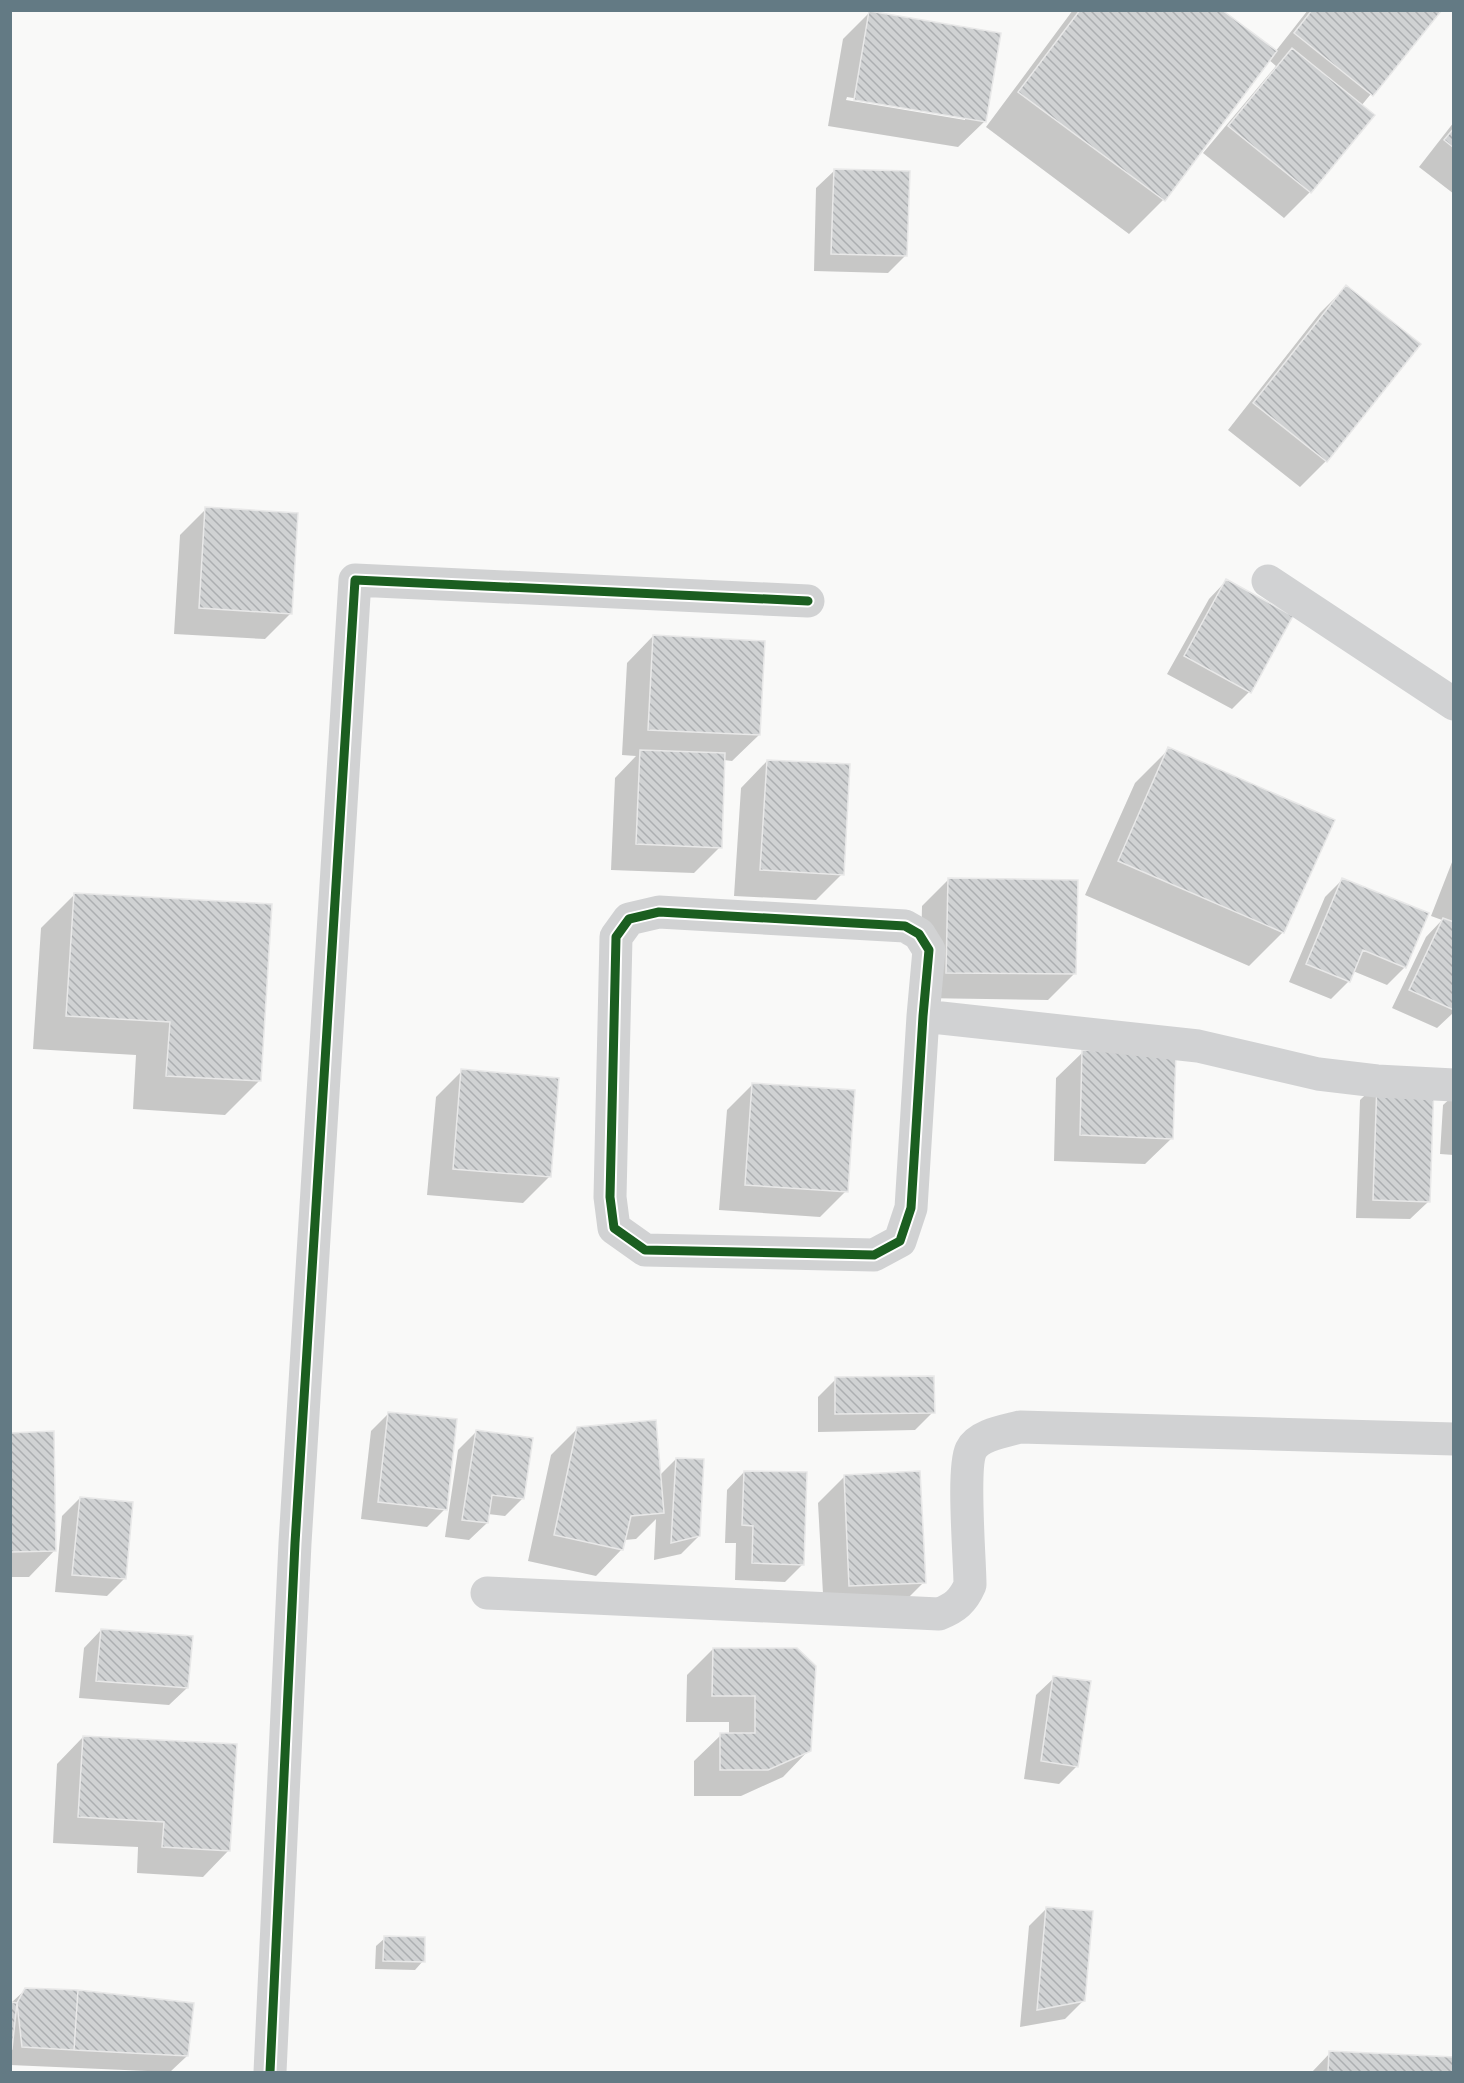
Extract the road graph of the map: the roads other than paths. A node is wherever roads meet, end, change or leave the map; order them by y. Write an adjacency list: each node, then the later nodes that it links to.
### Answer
1 (1268, 581): 3 (street)
2 (808, 601): 8 (street)
3 (1454, 704)
4 (923, 1016): 4 (street); 5 (street)
5 (1454, 1085)
6 (1454, 1439): 7 (street)
7 (487, 1593)
8 (270, 2073)

